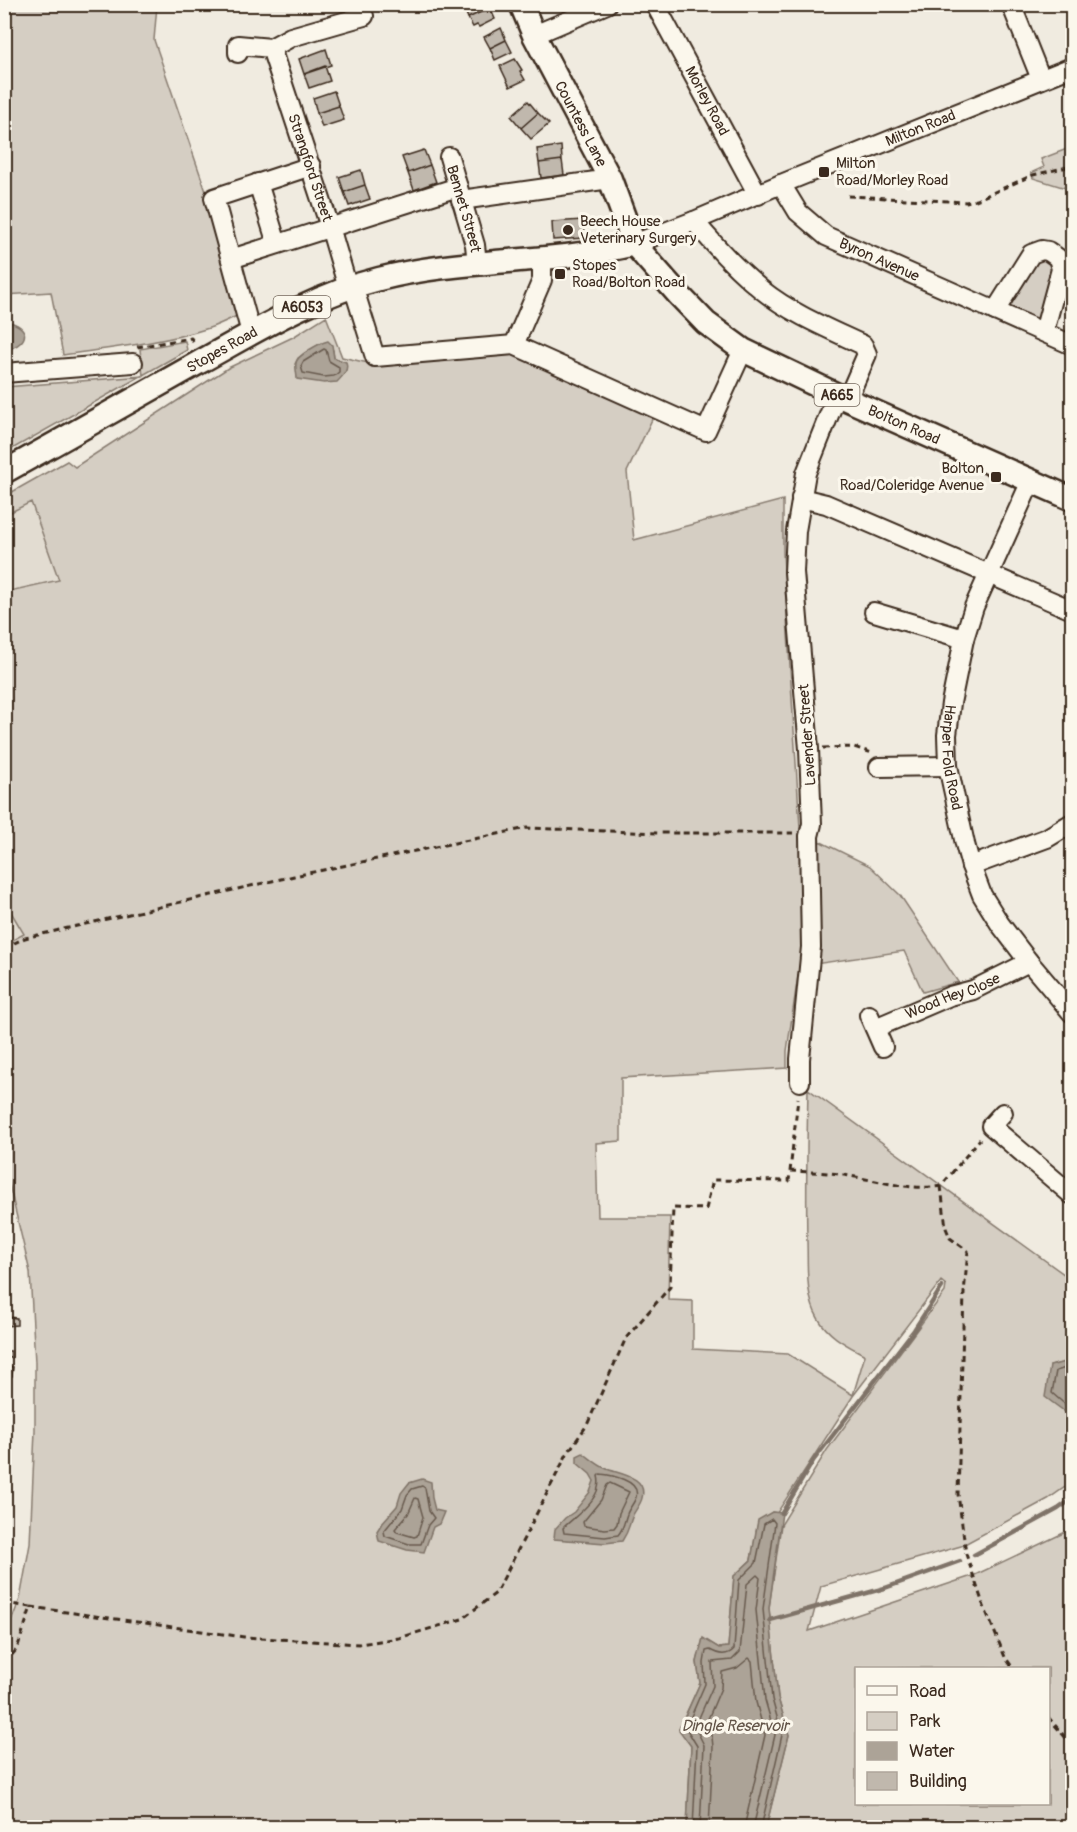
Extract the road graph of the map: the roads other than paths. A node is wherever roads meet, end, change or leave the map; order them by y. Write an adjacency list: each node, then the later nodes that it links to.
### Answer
1 (520, 4): 6 (main road, Countess Lane / A665)
2 (607, 4): 6 (street)
3 (655, 4): 17 (street, Morley Road)
4 (1011, 4): 10 (street)
5 (365, 15): 7 (street)
6 (534, 35): 13 (main road, Countess Lane / A665)
7 (271, 48): 8 (street); 12 (street, Strangford Street)
8 (238, 54)
9 (1072, 67): 10 (street, Milton Road)
10 (1041, 79): 15 (street, Milton Road)
11 (449, 157): 16 (street, Bennet Street)
12 (311, 166): 14 (street); 19 (street, Strangford Street)
13 (610, 179): 16 (street); 21 (main road, Countess Lane / A665)
14 (258, 183): 20 (street); 23 (street)
15 (781, 184): 17 (street, Milton Road); 26 (street, Byron Avenue)
16 (460, 193): 19 (street); 24 (street, Bennet Street)
17 (758, 195): 18 (street, Milton Road)
18 (694, 221): 21 (street, Milton Road); 34 (street, Lavender Street)
19 (330, 227): 20 (street); 25 (street, Strangford Street)
20 (277, 244): 23 (street)
21 (634, 244): 22 (main road, Stopes Road / A6053); 31 (main road, Bolton Road / A665)
22 (542, 257): 24 (main road, Stopes Road / A6053); 29 (street)
23 (231, 260): 28 (street)
24 (477, 262): 25 (main road, Stopes Road / A6053)
25 (351, 287): 28 (main road, Stopes Road / A6053); 29 (street, Strangford Street)
26 (995, 311): 27 (street, Byron Avenue); 27 (street)
27 (1044, 332): 30 (street, Byron Avenue)
28 (251, 333): 35 (main road, Stopes Road / A6053)
29 (514, 345): 31 (street)
30 (1072, 345)
31 (743, 350): 34 (main road, Bolton Road / A665)
32 (133, 363): 33 (street)
33 (4, 373)
34 (842, 398): 36 (main road, Bolton Road / A665); 37 (street, Lavender Street)
35 (4, 472)
36 (1031, 482): 38 (main road, Bolton Road / A665); 39 (street, Harper Fold Road)
37 (801, 498): 39 (street); 50 (street, Lavender Street)
38 (1072, 499)
39 (988, 573): 40 (street); 42 (street, Harper Fold Road)
40 (1072, 610)
41 (881, 620): 42 (street)
42 (964, 639): 43 (street, Harper Fold Road)
43 (948, 766): 44 (street); 46 (street, Harper Fold Road)
44 (879, 768)
45 (1072, 823): 46 (street)
46 (971, 866): 47 (street, Harper Fold Road)
47 (1029, 962): 48 (street, Harper Fold Road); 49 (street, Wood Hey Close)
48 (1072, 1013)
49 (883, 1047)
50 (800, 1082)
51 (997, 1119): 52 (street)
52 (1072, 1195)

